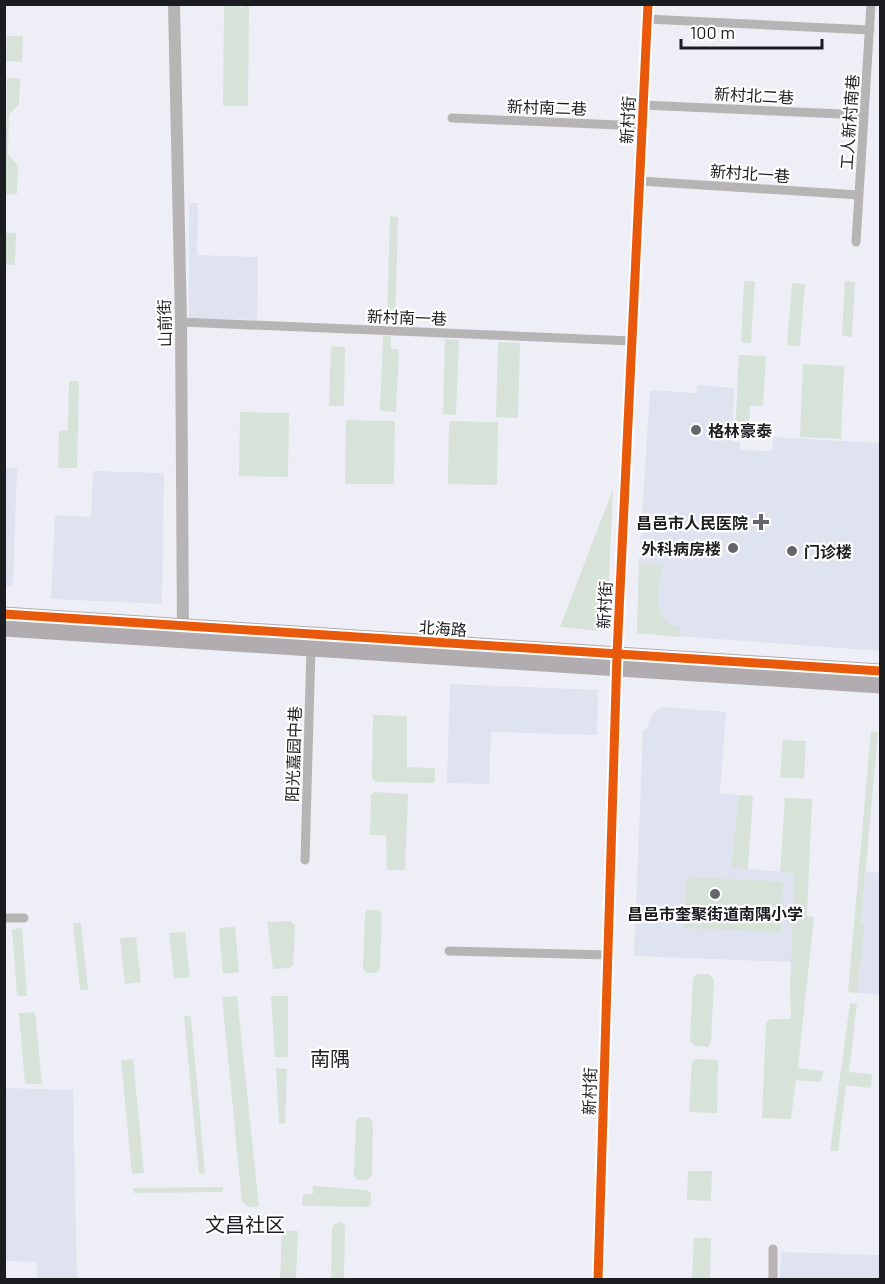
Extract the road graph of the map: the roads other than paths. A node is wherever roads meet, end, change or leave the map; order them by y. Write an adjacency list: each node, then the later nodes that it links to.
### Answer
1 (174, 4): 13 (street, 山前街)
2 (648, 4): 4 (street, 新村街)
3 (871, 4): 5 (street, 工人新村南巷)
4 (647, 20): 5 (street); 6 (street, 新村街)
5 (870, 30): 7 (street, 工人新村南巷)
6 (643, 105): 7 (street, 新村北二巷); 9 (street, 新村街)
7 (864, 115): 11 (street, 工人新村南巷)
8 (452, 118): 9 (street, 新村南二巷)
9 (642, 126): 10 (street, 新村街)
10 (639, 181): 11 (street, 新村北一巷); 14 (street, 新村街)
11 (859, 195): 12 (street, 工人新村南巷)
12 (856, 242)
13 (182, 322): 14 (street, 新村南一巷); 17 (street, 山前街)
14 (632, 341): 19 (street, 新村街)
15 (4, 614): 17 (main road, 北海路)
16 (4, 629): 17 (main road, 北海路)
17 (183, 633): 18 (main road, 北海路); 19 (main road, 北海路)
18 (311, 649): 19 (main road, 北海路); 22 (street, 阳光嘉园中巷)
19 (617, 661): 20 (main road, 北海路); 21 (main road, 北海路); 26 (street, 新村街)
20 (880, 671)
21 (880, 686)
22 (305, 860)
23 (4, 918): 24 (street)
24 (24, 918)
25 (449, 951): 26 (street)
26 (608, 955): 28 (street, 新村街)
27 (773, 1249): 29 (street)
28 (598, 1280)
29 (773, 1280)

